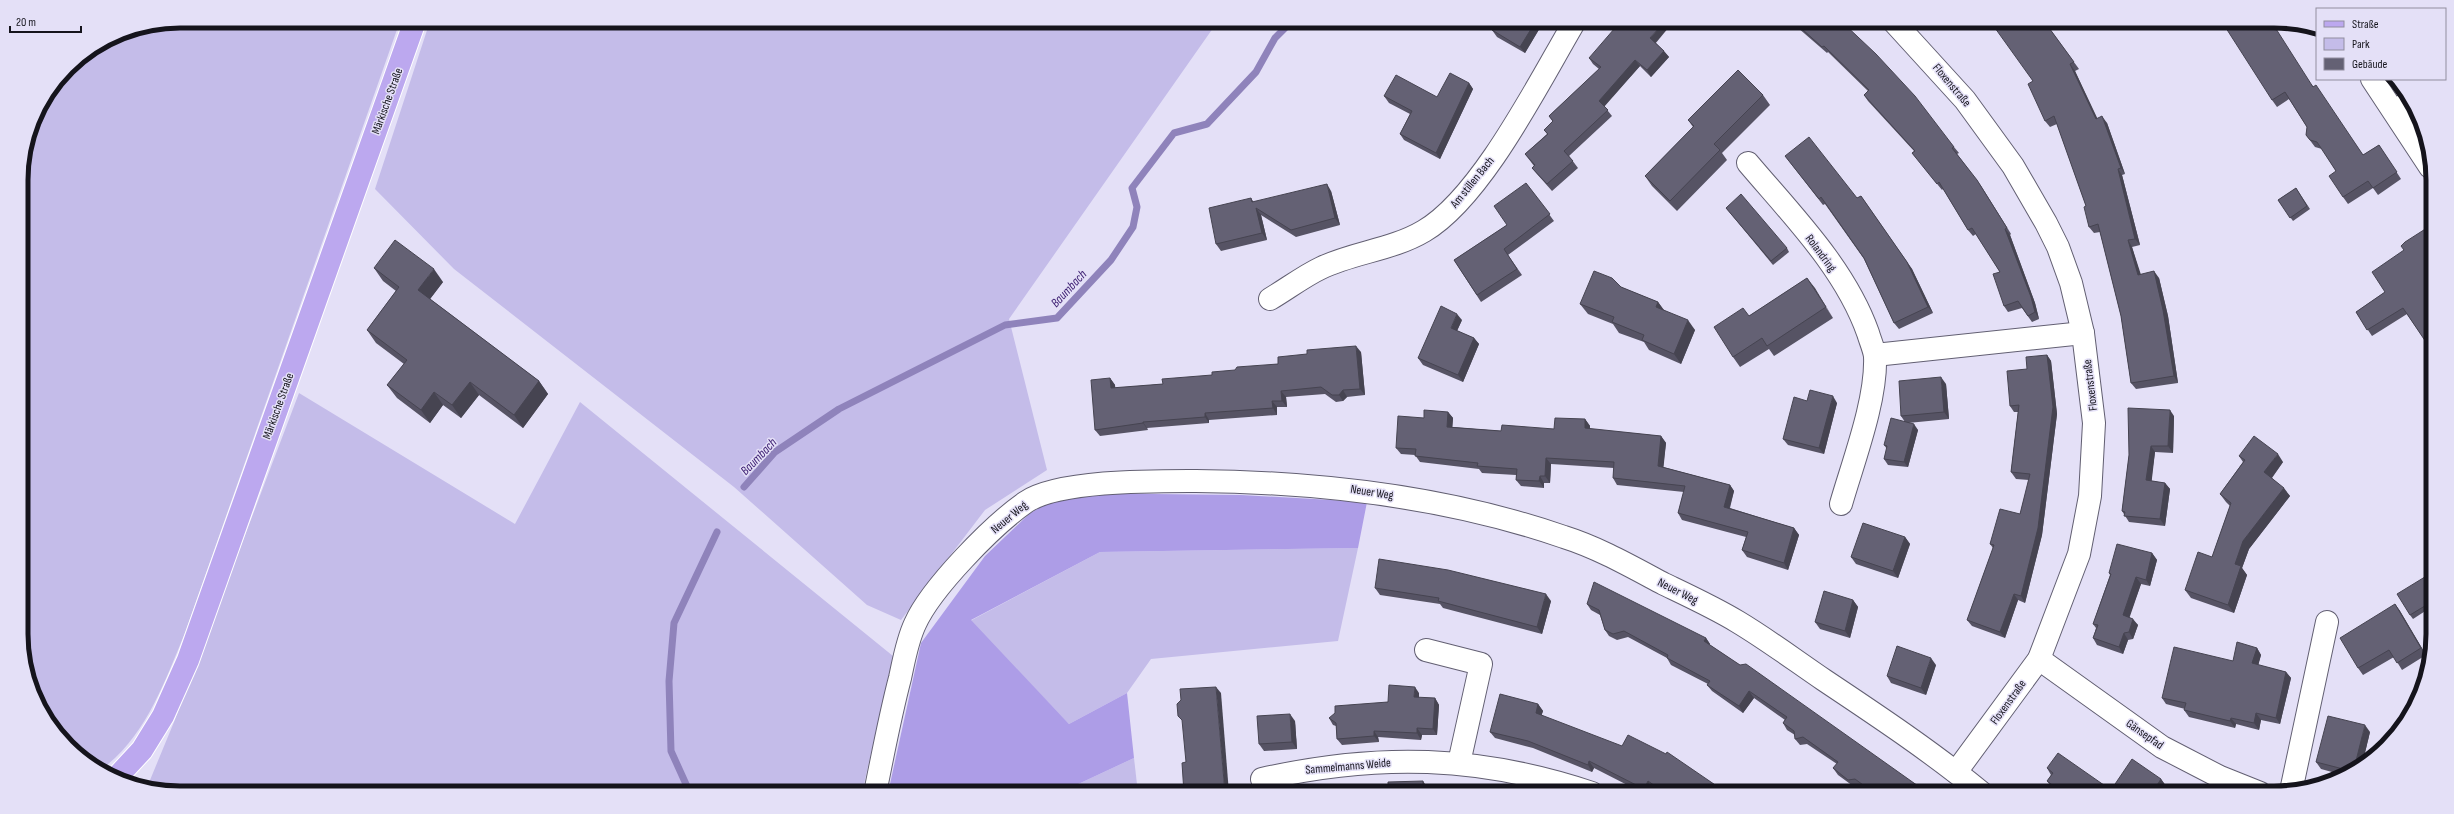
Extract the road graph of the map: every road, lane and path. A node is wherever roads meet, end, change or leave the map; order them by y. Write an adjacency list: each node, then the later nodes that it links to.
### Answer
1 (413, 28): 17 (main road, Märkische Straße)
2 (1571, 28): 8 (street, Am stillen Bach)
3 (1900, 28): 9 (street, Floxenstraße)
4 (2373, 80): 5 (street)
5 (2402, 106): 6 (street)
6 (2424, 153)
7 (1748, 163): 10 (street, Rolandring)
8 (1270, 299)
9 (2083, 333): 10 (street); 14 (street, Floxenstraße)
10 (1875, 355): 11 (street, Rolandring)
11 (1841, 504)
12 (2326, 622): 19 (street)
13 (1426, 650): 15 (street)
14 (2039, 659): 16 (street, Floxenstraße); 23 (street, Gänsepfad)
15 (1460, 762): 18 (street, Sammelmanns Weide); 21 (street, Sammelmanns Weide)
16 (1956, 772): 20 (street, Neuer Weg); 22 (street, Neuer Weg)
17 (120, 773)
18 (1262, 779)
19 (2292, 785)
20 (876, 786)
21 (1567, 786)
22 (1973, 786)
23 (2241, 786)

